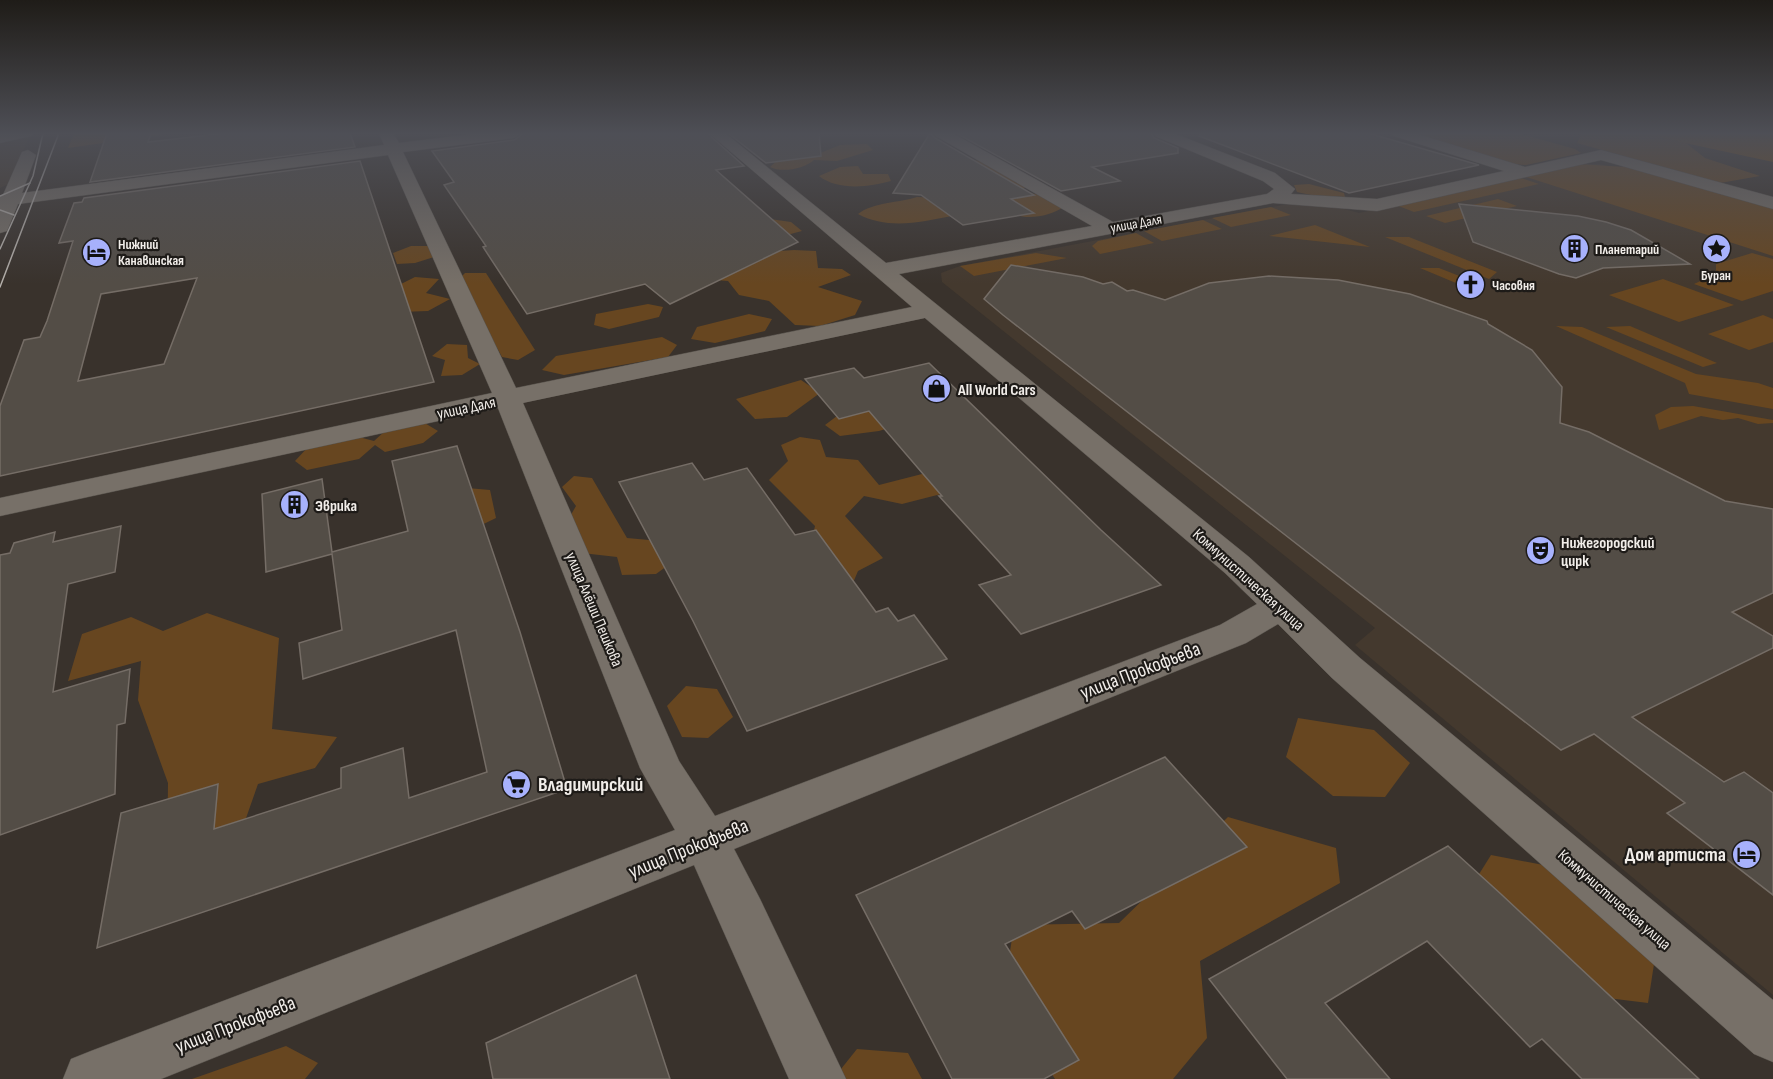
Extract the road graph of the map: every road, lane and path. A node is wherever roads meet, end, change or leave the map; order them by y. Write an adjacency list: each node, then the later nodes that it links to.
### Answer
1 (14, 183): 10 (street)
2 (112, 183): 10 (street)
3 (409, 183): 16 (street, улица Алёши Пешкова)
4 (778, 183): 14 (street, Коммунистическая улица)
5 (1031, 183): 13 (street)
6 (1278, 183): 9 (street)
7 (1472, 183): 9 (street, улица Даля)
8 (1706, 183): 11 (street, улица Даля)
9 (1273, 198): 13 (street, улица Даля)
10 (6, 200): 12 (street)
11 (1773, 202)
12 (0, 227)
13 (1110, 228): 14 (street, улица Даля)
14 (884, 270): 15 (street, Коммунистическая улица)
15 (932, 310): 16 (street, улица Даля); 18 (street, Коммунистическая улица)
16 (507, 398): 17 (street, улица Даля); 19 (street, улица Алёши Пешкова)
17 (0, 507)
18 (1280, 607): 19 (street, улица Прокофьева); 20 (street, Коммунистическая улица)
19 (705, 840): 21 (street, улица Прокофьева); 22 (street, улица Алёши Пешкова)
20 (1773, 1035)
21 (91, 1079)
22 (818, 1079)

